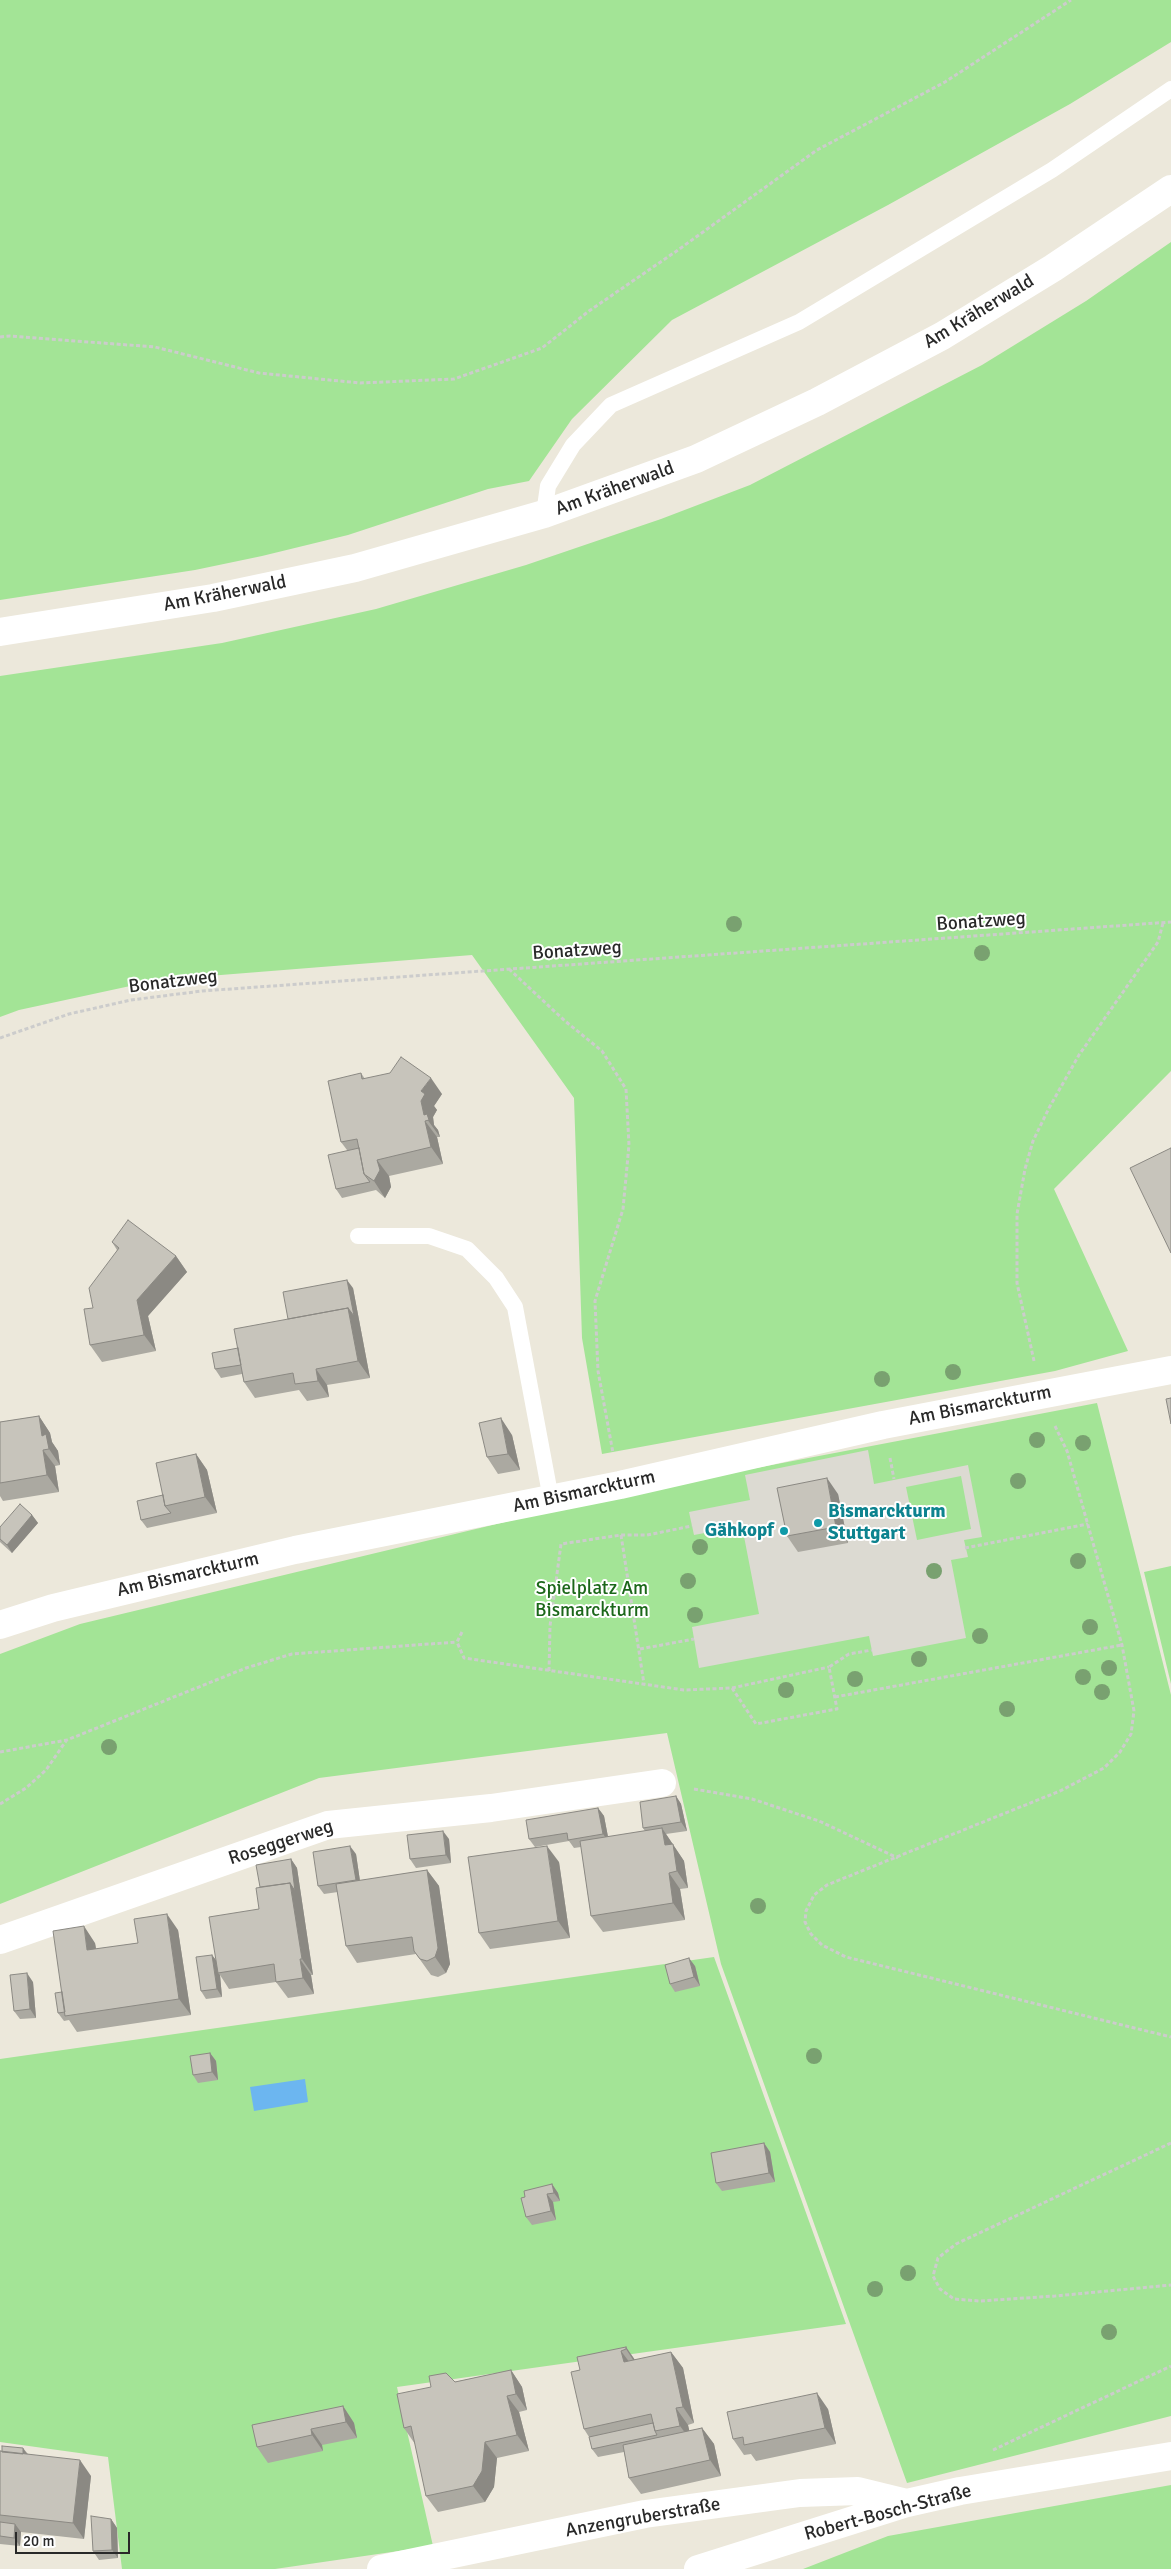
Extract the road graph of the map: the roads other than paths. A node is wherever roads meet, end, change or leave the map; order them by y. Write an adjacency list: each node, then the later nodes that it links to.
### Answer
1 (1171, 89): 3 (lane)
2 (1171, 189): 3 (street, Am Kräherwald)
3 (544, 514): 4 (street, Am Kräherwald)
4 (0, 632)
5 (358, 1236): 7 (lane)
6 (1171, 1370): 7 (street, Am Bismarckturm)
7 (551, 1499): 8 (street, Am Bismarckturm)
8 (0, 1625)
9 (662, 1783): 10 (street, Roseggerweg)
10 (0, 1940)
11 (1171, 2456): 12 (street, Robert-Bosch-Straße)
12 (907, 2503): 13 (street, Anzengruberstraße); 14 (street, Robert-Bosch-Straße)
13 (381, 2569)
14 (698, 2569)

